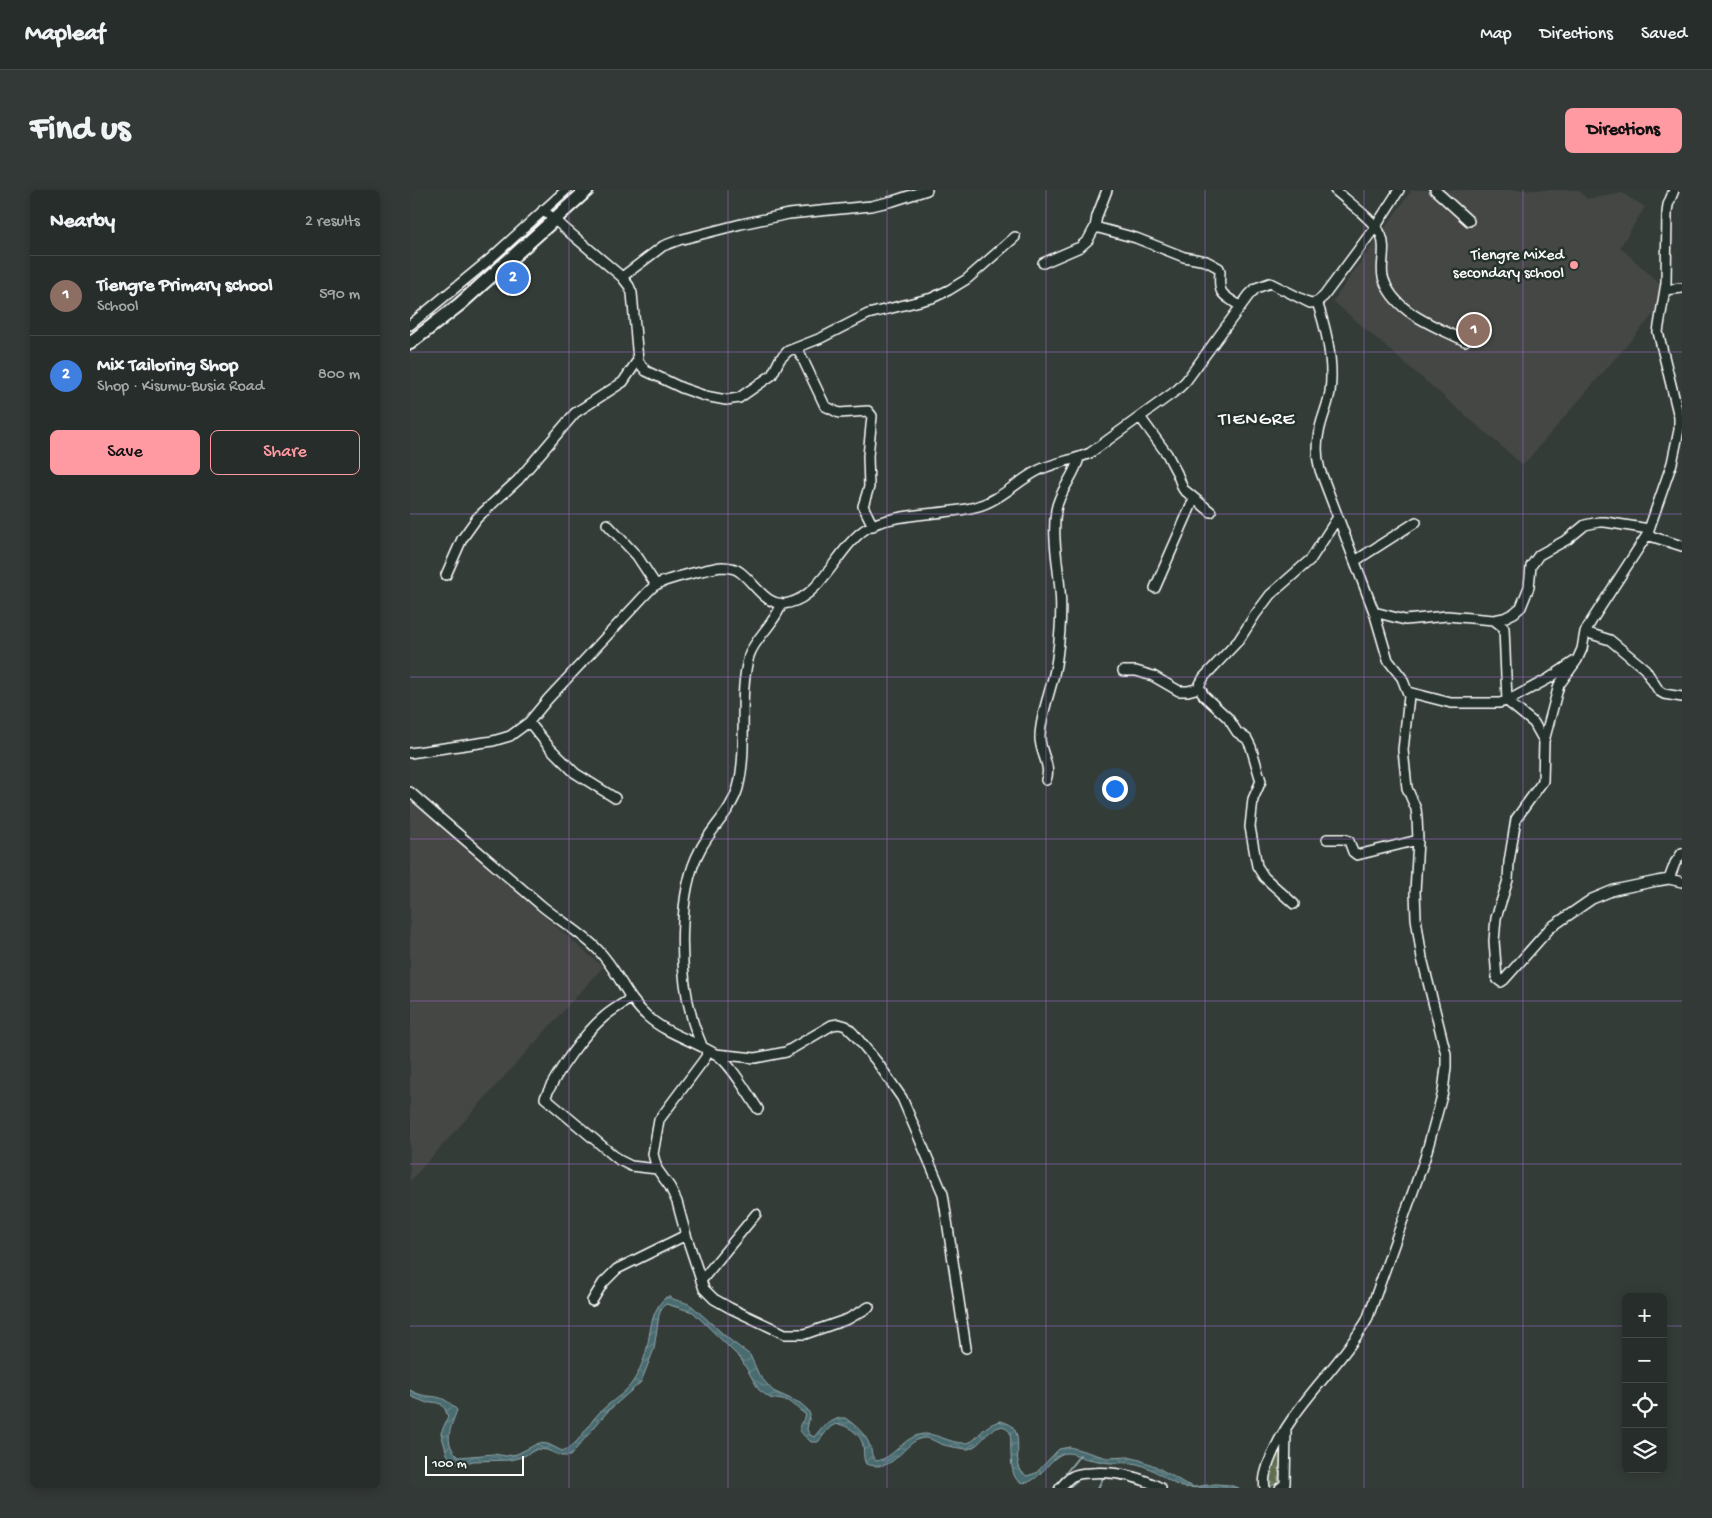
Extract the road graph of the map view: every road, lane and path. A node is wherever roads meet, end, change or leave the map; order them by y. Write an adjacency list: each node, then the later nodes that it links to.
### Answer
1 (566, 190): 9 (street)
2 (587, 190): 10 (highway)
3 (927, 190): 16 (street)
4 (1107, 190): 13 (street)
5 (1335, 190): 12 (street)
6 (1399, 190): 12 (street)
7 (1435, 190): 11 (street)
8 (1674, 190): 18 (street)
9 (543, 210): 10 (street); 21 (street)
10 (554, 221): 16 (street); 23 (highway)
11 (1469, 221)
12 (1376, 226): 19 (street); 22 (street)
13 (1095, 227): 15 (street); 20 (street)
14 (1014, 238): 24 (street)
15 (1042, 264)
16 (622, 278): 25 (street)
17 (1682, 288): 18 (street)
18 (1666, 290): 34 (street)
19 (1317, 302): 20 (street); 30 (street)
20 (1240, 306): 26 (street)
21 (410, 325)
22 (1465, 341)
23 (410, 343)
24 (798, 348): 25 (street); 33 (street)
25 (638, 360): 37 (street)
26 (1140, 417): 27 (street); 28 (street)
27 (1080, 458): 33 (street); 53 (street)
28 (1194, 499): 29 (street); 39 (street)
29 (1211, 512)
30 (1338, 517): 36 (street); 46 (street)
31 (1416, 522): 36 (street)
32 (607, 524): 38 (street)
33 (873, 526): 40 (street)
34 (1648, 532): 35 (street); 42 (street); 43 (street)
35 (1682, 546)
36 (1355, 561): 41 (street)
37 (446, 575)
38 (656, 585): 40 (street); 50 (street)
39 (1155, 588)
40 (782, 604): 63 (street)
41 (1374, 612): 42 (street); 47 (street)
42 (1494, 620): 49 (street)
43 (1585, 632): 44 (street); 48 (street)
44 (1577, 660): 49 (street); 51 (street)
45 (1123, 671): 46 (street)
46 (1199, 688): 61 (street)
47 (1408, 692): 49 (street); 57 (street)
48 (1682, 697)
49 (1507, 701): 51 (street)
50 (530, 722): 52 (street); 55 (street)
51 (1544, 742): 59 (street)
52 (410, 753)
53 (1046, 780)
54 (410, 792): 62 (street)
55 (615, 798)
56 (1327, 839): 57 (street)
57 (1418, 840): 73 (street)
58 (1682, 853): 59 (street)
59 (1669, 879): 60 (street)
60 (1682, 882)
61 (1294, 904)
62 (631, 998): 63 (street); 66 (street)
63 (704, 1048): 64 (street); 66 (street)
64 (716, 1054): 65 (street); 72 (street)
65 (758, 1109)
66 (657, 1169): 68 (street)
67 (756, 1214): 69 (street)
68 (686, 1235): 69 (street); 70 (street)
69 (701, 1281): 71 (street)
70 (592, 1300)
71 (869, 1307)
72 (966, 1348)
73 (1286, 1426): 76 (street); 77 (street)
74 (1060, 1488): 75 (street)
75 (1161, 1488)
76 (1265, 1488)
77 (1280, 1488)

